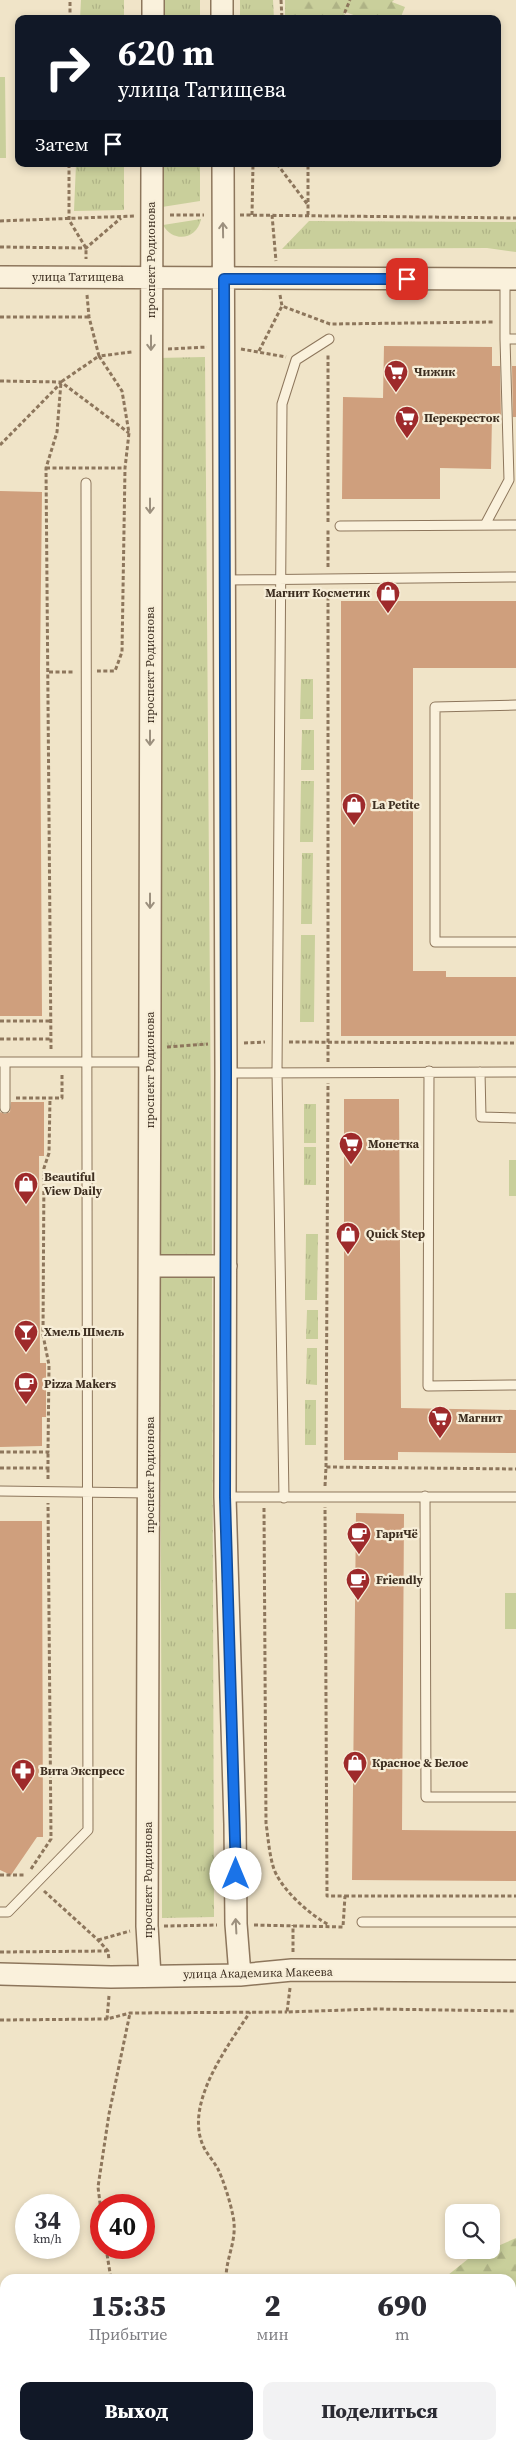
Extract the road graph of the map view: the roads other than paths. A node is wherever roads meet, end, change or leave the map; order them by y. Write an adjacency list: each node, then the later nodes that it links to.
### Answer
1 (153, 0): 3 (street)
2 (222, 0): 4 (street)
3 (153, 15)
4 (222, 15)
5 (152, 167): 8 (street, проспект Родионова)
6 (223, 167): 9 (street, one-way to 6)
7 (0, 277): 8 (street, улица Татищева)
8 (151, 277): 9 (street, улица Татищева); 26 (street, проспект Родионова, one-way to 26)
9 (224, 279): 10 (street, улица Татищева); 21 (street)
10 (511, 279): 12 (lane)
11 (329, 338): 20 (lane)
12 (505, 339): 13 (lane); 14 (lane)
13 (516, 339)
14 (513, 480): 16 (lane)
15 (86, 483): 25 (lane)
16 (485, 525): 17 (lane); 18 (lane)
17 (516, 525)
18 (340, 526)
19 (516, 577): 20 (lane)
20 (279, 579): 21 (lane); 27 (lane)
21 (224, 580): 31 (street)
22 (516, 705): 23 (lane)
23 (516, 942)
24 (2, 1062): 25 (lane); 32 (lane)
25 (88, 1062): 26 (lane); 38 (lane)
26 (150, 1062): 34 (street, проспект Родионова)
27 (277, 1072): 28 (lane); 31 (lane); 43 (lane)
28 (429, 1072): 29 (lane); 36 (lane)
29 (480, 1072): 30 (lane); 33 (lane)
30 (516, 1072)
31 (226, 1073): 35 (street)
32 (5, 1108)
33 (516, 1118)
34 (150, 1266): 35 (street); 39 (street, проспект Родионова)
35 (226, 1266): 41 (street)
36 (516, 1385)
37 (0, 1491): 38 (lane)
38 (88, 1492): 39 (lane); 45 (lane)
39 (150, 1492): 51 (street, проспект Родионова)
40 (425, 1496): 42 (lane); 43 (lane); 44 (lane)
41 (225, 1497): 43 (lane); 50 (street, one-way to 41)
42 (516, 1497)
43 (284, 1498)
44 (516, 1797)
45 (0, 1912)
46 (362, 1922): 47 (lane)
47 (516, 1922)
48 (516, 1971): 50 (street, улица Академика Макеева)
49 (0, 1974): 51 (street, улица Академика Макеева)
50 (240, 1975): 51 (street, улица Академика Макеева)
51 (150, 1976)

